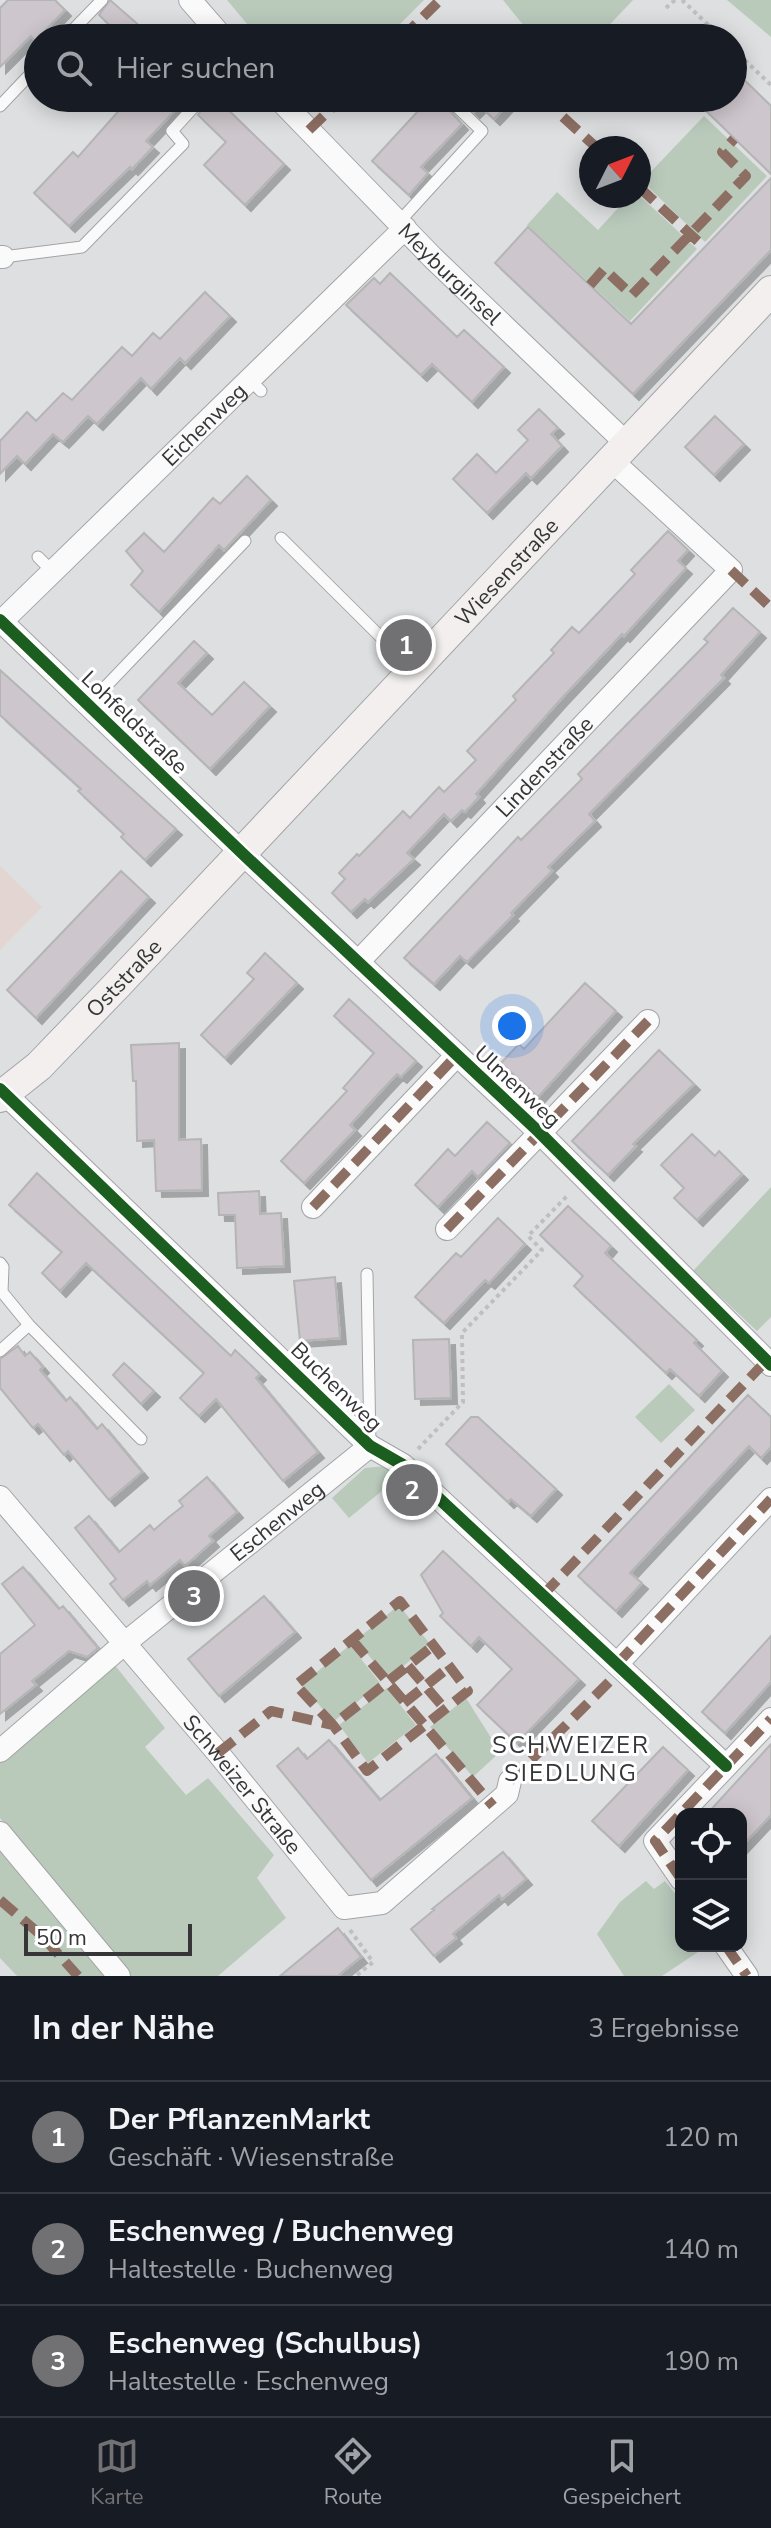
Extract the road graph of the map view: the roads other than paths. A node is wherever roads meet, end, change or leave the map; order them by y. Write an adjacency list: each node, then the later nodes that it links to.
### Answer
1 (102, 0): 3 (lane)
2 (190, 0): 4 (street)
3 (79, 24)
4 (211, 24)
5 (24, 81): 6 (lane)
6 (0, 106)
7 (189, 112): 11 (lane)
8 (292, 112): 10 (street, Meyburginsel)
9 (462, 112): 10 (lane)
10 (402, 225): 13 (street, Meyburginsel); 17 (street, Eichenweg)
11 (2, 257)
12 (771, 291): 13 (main road, Wiesenstraße)
13 (618, 451): 16 (street, Meyburginsel); 18 (main road, Wiesenstraße)
14 (281, 538): 18 (lane)
15 (245, 541): 19 (lane)
16 (731, 570): 21 (street, Lindenstraße)
17 (1, 620): 19 (street, Lohfeldstraße)
18 (413, 669): 20 (main road, Wiesenstraße)
19 (88, 705): 20 (street, Lohfeldstraße)
20 (242, 853): 21 (street, Ulmenweg); 24 (main road, Oststraße)
21 (358, 962): 23 (street, Ulmenweg)
22 (648, 1021): 25 (street, Ulmenweg)
23 (457, 1055): 25 (street, Ulmenweg); 26 (street, Ulmenweg)
24 (2, 1093): 34 (street, Buchenweg)
25 (539, 1132): 27 (street, Ulmenweg); 32 (street, Ulmenweg)
26 (313, 1207)
27 (447, 1229)
28 (0, 1263): 30 (lane)
29 (367, 1274): 34 (lane)
30 (29, 1325): 31 (lane); 33 (lane)
31 (0, 1351)
32 (767, 1354)
33 (141, 1439)
34 (370, 1446): 37 (street, Eschenweg); 38 (street, Buchenweg)
35 (0, 1497): 37 (street, Schweizer Straße)
36 (771, 1499): 38 (street)
37 (125, 1643): 40 (street, Eschenweg); 42 (street, Schweizer Straße)
38 (617, 1664): 41 (street, Buchenweg)
39 (771, 1719): 41 (street)
40 (0, 1751)
41 (726, 1766): 43 (street)
42 (510, 1781)
43 (686, 1808)
44 (675, 1820): 46 (street)
45 (0, 1833): 48 (street)
46 (675, 1870)
47 (730, 1952): 49 (street)
48 (119, 1976)
49 (747, 1976)

